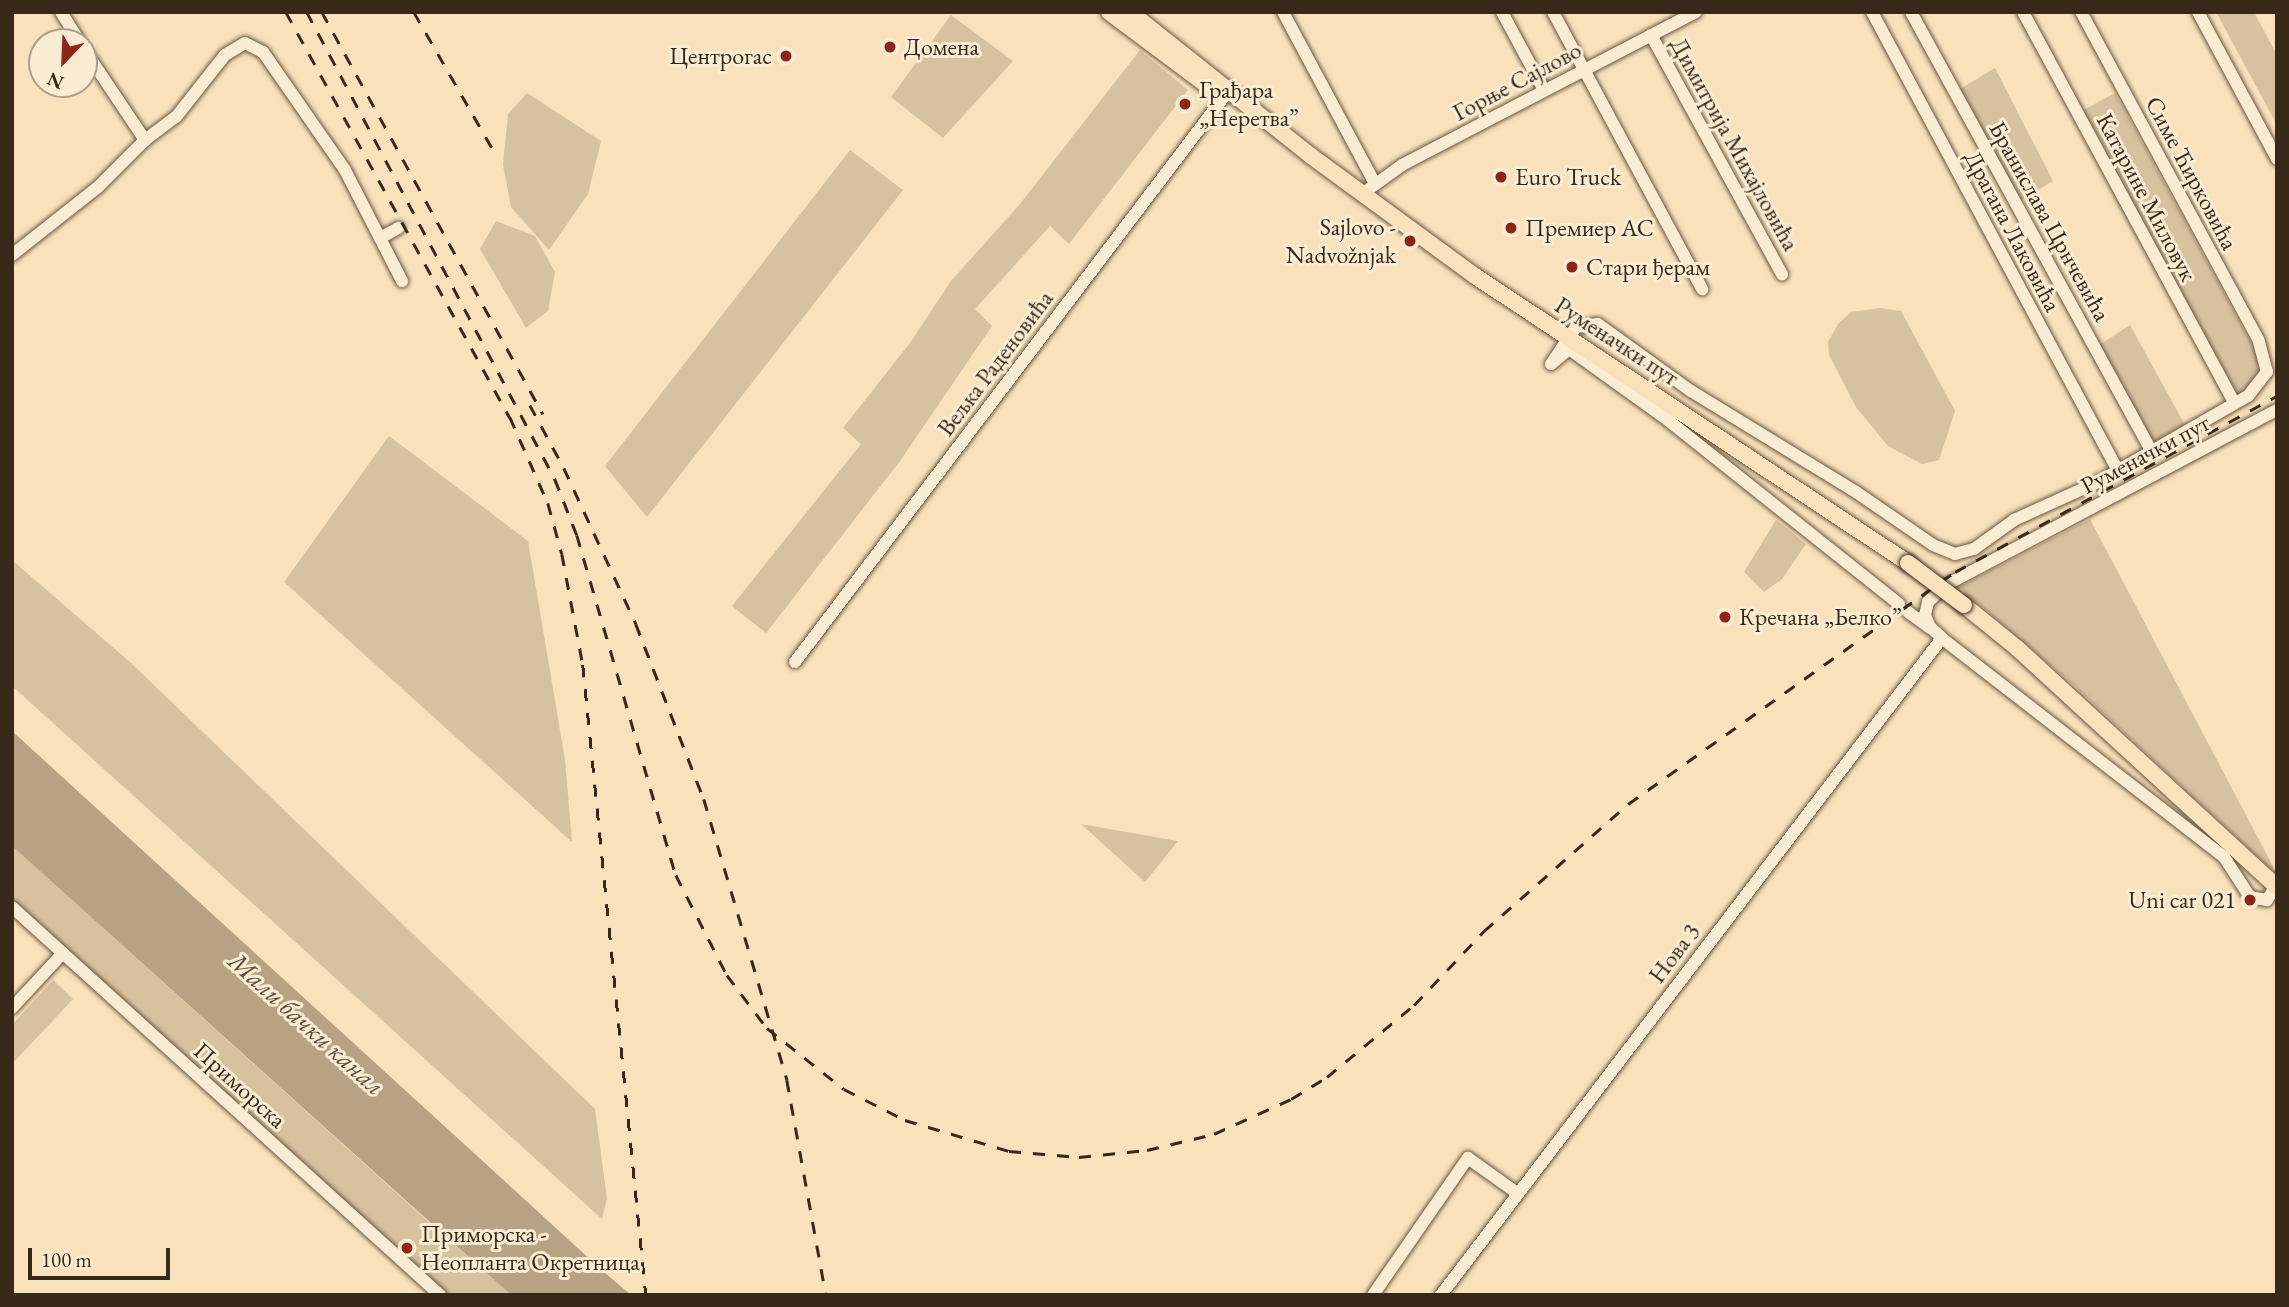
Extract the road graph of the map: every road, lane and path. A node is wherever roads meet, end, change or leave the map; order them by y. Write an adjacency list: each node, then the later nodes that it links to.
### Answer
1 (61, 12): 13 (street)
2 (1109, 12): 15 (main road, Руменачки пут)
3 (1130, 12): 15 (main road, Руменачки пут)
4 (1283, 12): 22 (street)
5 (1502, 12): 18 (street)
6 (1553, 12): 16 (street)
7 (1696, 12): 14 (street, Горње Сајлово)
8 (1872, 12): 33 (street, Драгана Лаковића)
9 (1911, 12): 32 (street, Бранислава Црнчевића)
10 (2023, 12): 30 (street, Катарине Миловук)
11 (2081, 12): 30 (street, Симе Ћирковића)
12 (2198, 12): 21 (street)
13 (71, 28)
14 (1651, 35): 16 (street, Горње Сајлово); 26 (street, Димитрија Михајловића)
15 (1188, 65): 19 (main road, Руменачки пут)
16 (1584, 69): 18 (street, Горње Сајлово); 28 (street)
17 (98, 70): 20 (street)
18 (1544, 90): 22 (street, Горње Сајлово)
19 (1226, 94): 22 (main road, Руменачки пут); 35 (street, Вељка Раденовића)
20 (145, 140): 24 (street); 25 (street)
21 (2277, 159)
22 (1368, 188): 29 (main road, Руменачки пут)
23 (398, 228): 24 (street)
24 (380, 238): 27 (street)
25 (12, 255)
26 (1782, 274)
27 (402, 281)
28 (1702, 289)
29 (1568, 338): 33 (street); 34 (street); 36 (main road, Руменачки пут, bridge)
30 (2234, 402): 32 (street)
31 (2277, 410): 34 (street, Руменачки пут)
32 (2151, 450): 33 (street)
33 (2118, 469)
34 (1937, 634): 36 (street); 40 (street, Нова 3)
35 (795, 662)
36 (2276, 887)
37 (12, 906): 38 (street, Приморска)
38 (63, 953): 39 (street); 41 (street, Приморска)
39 (12, 1008)
40 (1517, 1193): 42 (street); 43 (street, Нова 3)
41 (440, 1295)
42 (1373, 1295)
43 (1441, 1295)

